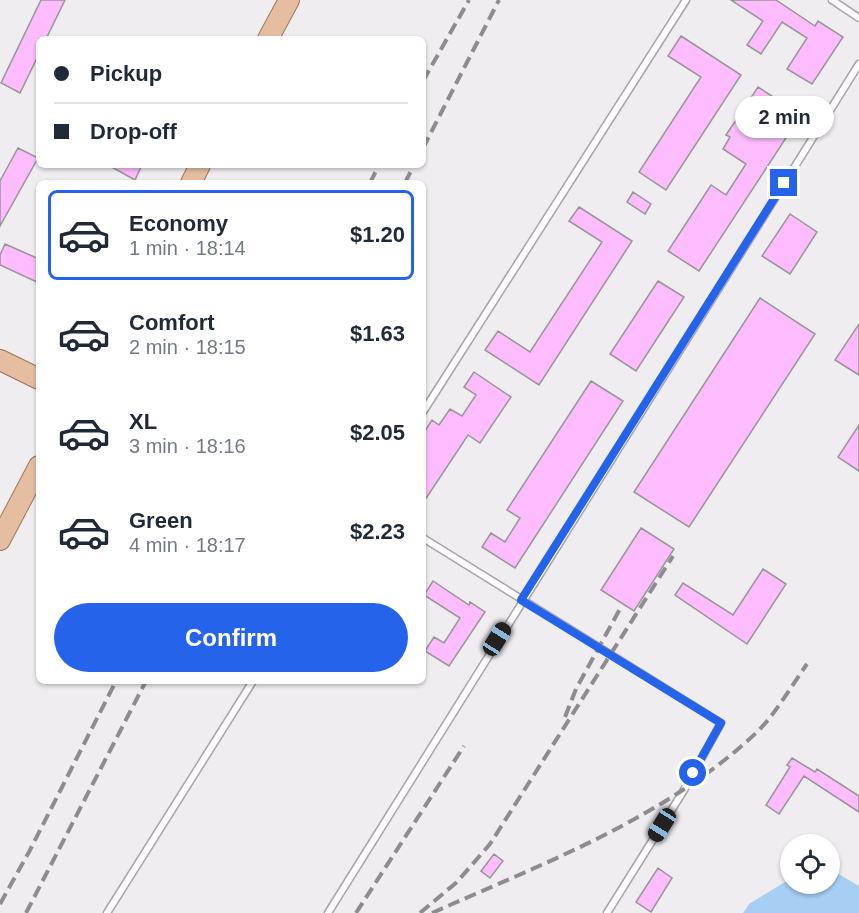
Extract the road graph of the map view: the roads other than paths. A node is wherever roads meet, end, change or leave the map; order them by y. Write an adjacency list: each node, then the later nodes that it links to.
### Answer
1 (290, 0): 5 (main road)
2 (687, 0): 9 (lane)
3 (832, 0): 4 (lane)
4 (859, 18)
5 (270, 36)
6 (859, 64): 13 (lane)
7 (0, 360): 8 (main road)
8 (36, 378)
9 (426, 407)
10 (36, 472): 11 (main road)
11 (0, 540)
12 (426, 540): 13 (lane)
13 (521, 600): 16 (lane); 17 (lane)
14 (251, 684): 15 (lane)
15 (106, 913)
16 (328, 913)
17 (607, 913)

